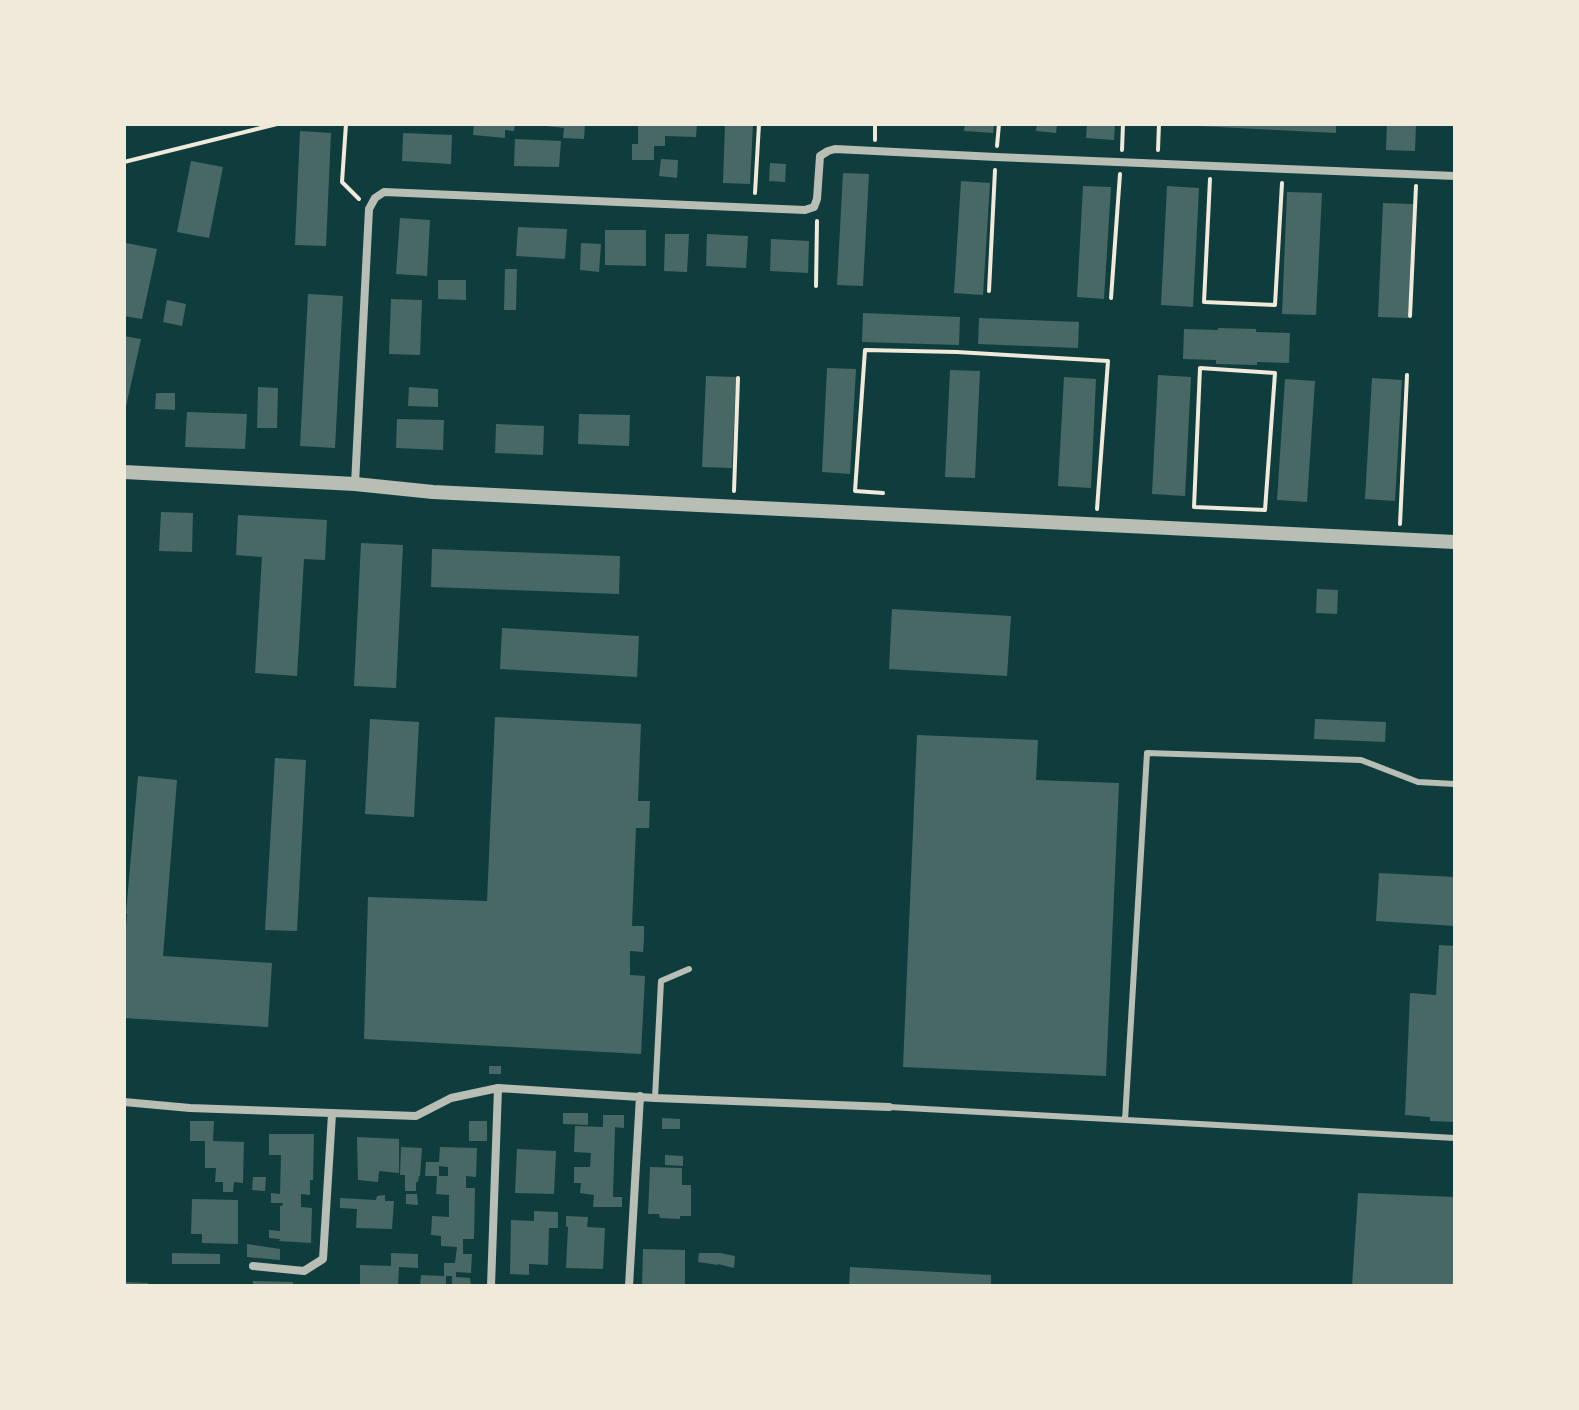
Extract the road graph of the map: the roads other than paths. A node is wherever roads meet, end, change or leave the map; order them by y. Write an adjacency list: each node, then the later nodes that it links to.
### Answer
1 (1455, 176): 3 (street)
2 (124, 472): 3 (street)
3 (355, 484): 4 (street)
4 (1455, 542)
5 (1455, 784): 13 (lane)
6 (689, 969): 9 (lane)
7 (498, 1088): 8 (street); 12 (street); 16 (street)
8 (640, 1096): 9 (street); 17 (street)
9 (655, 1098): 11 (street)
10 (124, 1102): 12 (street)
11 (889, 1107): 13 (lane)
12 (332, 1114): 15 (street)
13 (1125, 1120): 14 (lane)
14 (1455, 1138)
15 (253, 1266)
16 (491, 1286)
17 (629, 1286)

